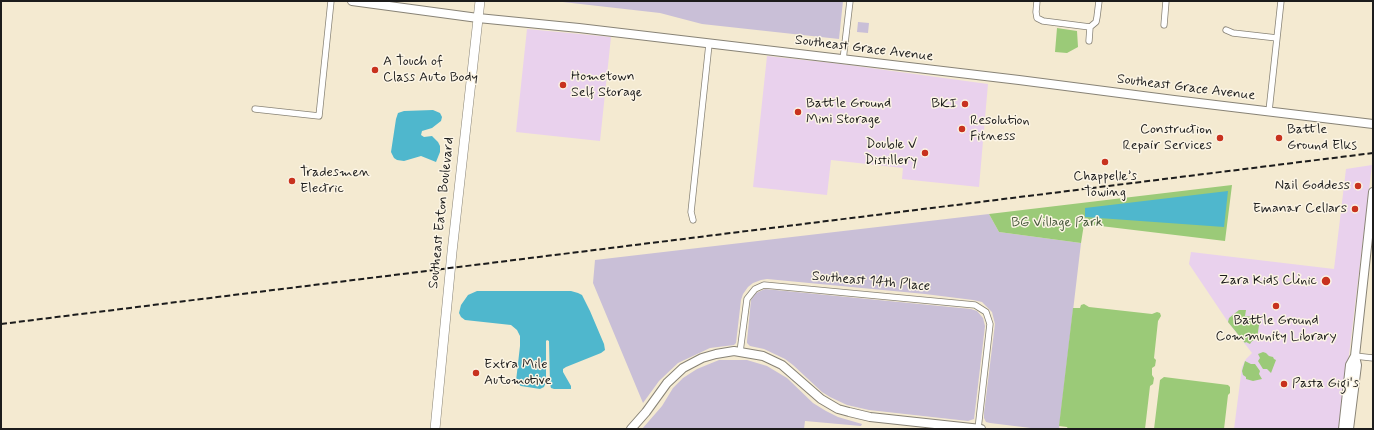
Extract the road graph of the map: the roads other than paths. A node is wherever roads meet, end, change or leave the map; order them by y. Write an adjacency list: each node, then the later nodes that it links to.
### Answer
1 (331, 1): 17 (street)
2 (352, 1): 9 (street, Southeast Grace Avenue)
3 (480, 1): 9 (main road, Southeast Eaton Boulevard)
4 (850, 1): 16 (street)
5 (1037, 1): 11 (street)
6 (1099, 1): 11 (street)
7 (1166, 1): 10 (street)
8 (1281, 1): 13 (street)
9 (478, 18): 15 (street, Southeast Grace Avenue); 25 (main road, Southeast Eaton Boulevard)
10 (1164, 25)
11 (1090, 27): 14 (street)
12 (1226, 30): 13 (street)
13 (1277, 38): 18 (street)
14 (1089, 41)
15 (709, 44): 16 (street, Southeast Grace Avenue); 21 (street)
16 (843, 60): 18 (street, Southeast Grace Avenue)
17 (255, 109)
18 (1269, 111): 19 (street, Southeast Grace Avenue)
19 (1373, 124)
20 (1373, 192): 23 (street)
21 (693, 220)
22 (740, 352): 26 (street); 27 (street); 27 (street, Southeast 14th Place)
23 (1355, 356): 24 (street); 28 (street); 29 (street)
24 (1373, 358)
25 (435, 429)
26 (631, 429)
27 (979, 429)
28 (1343, 429)
29 (1349, 429)

